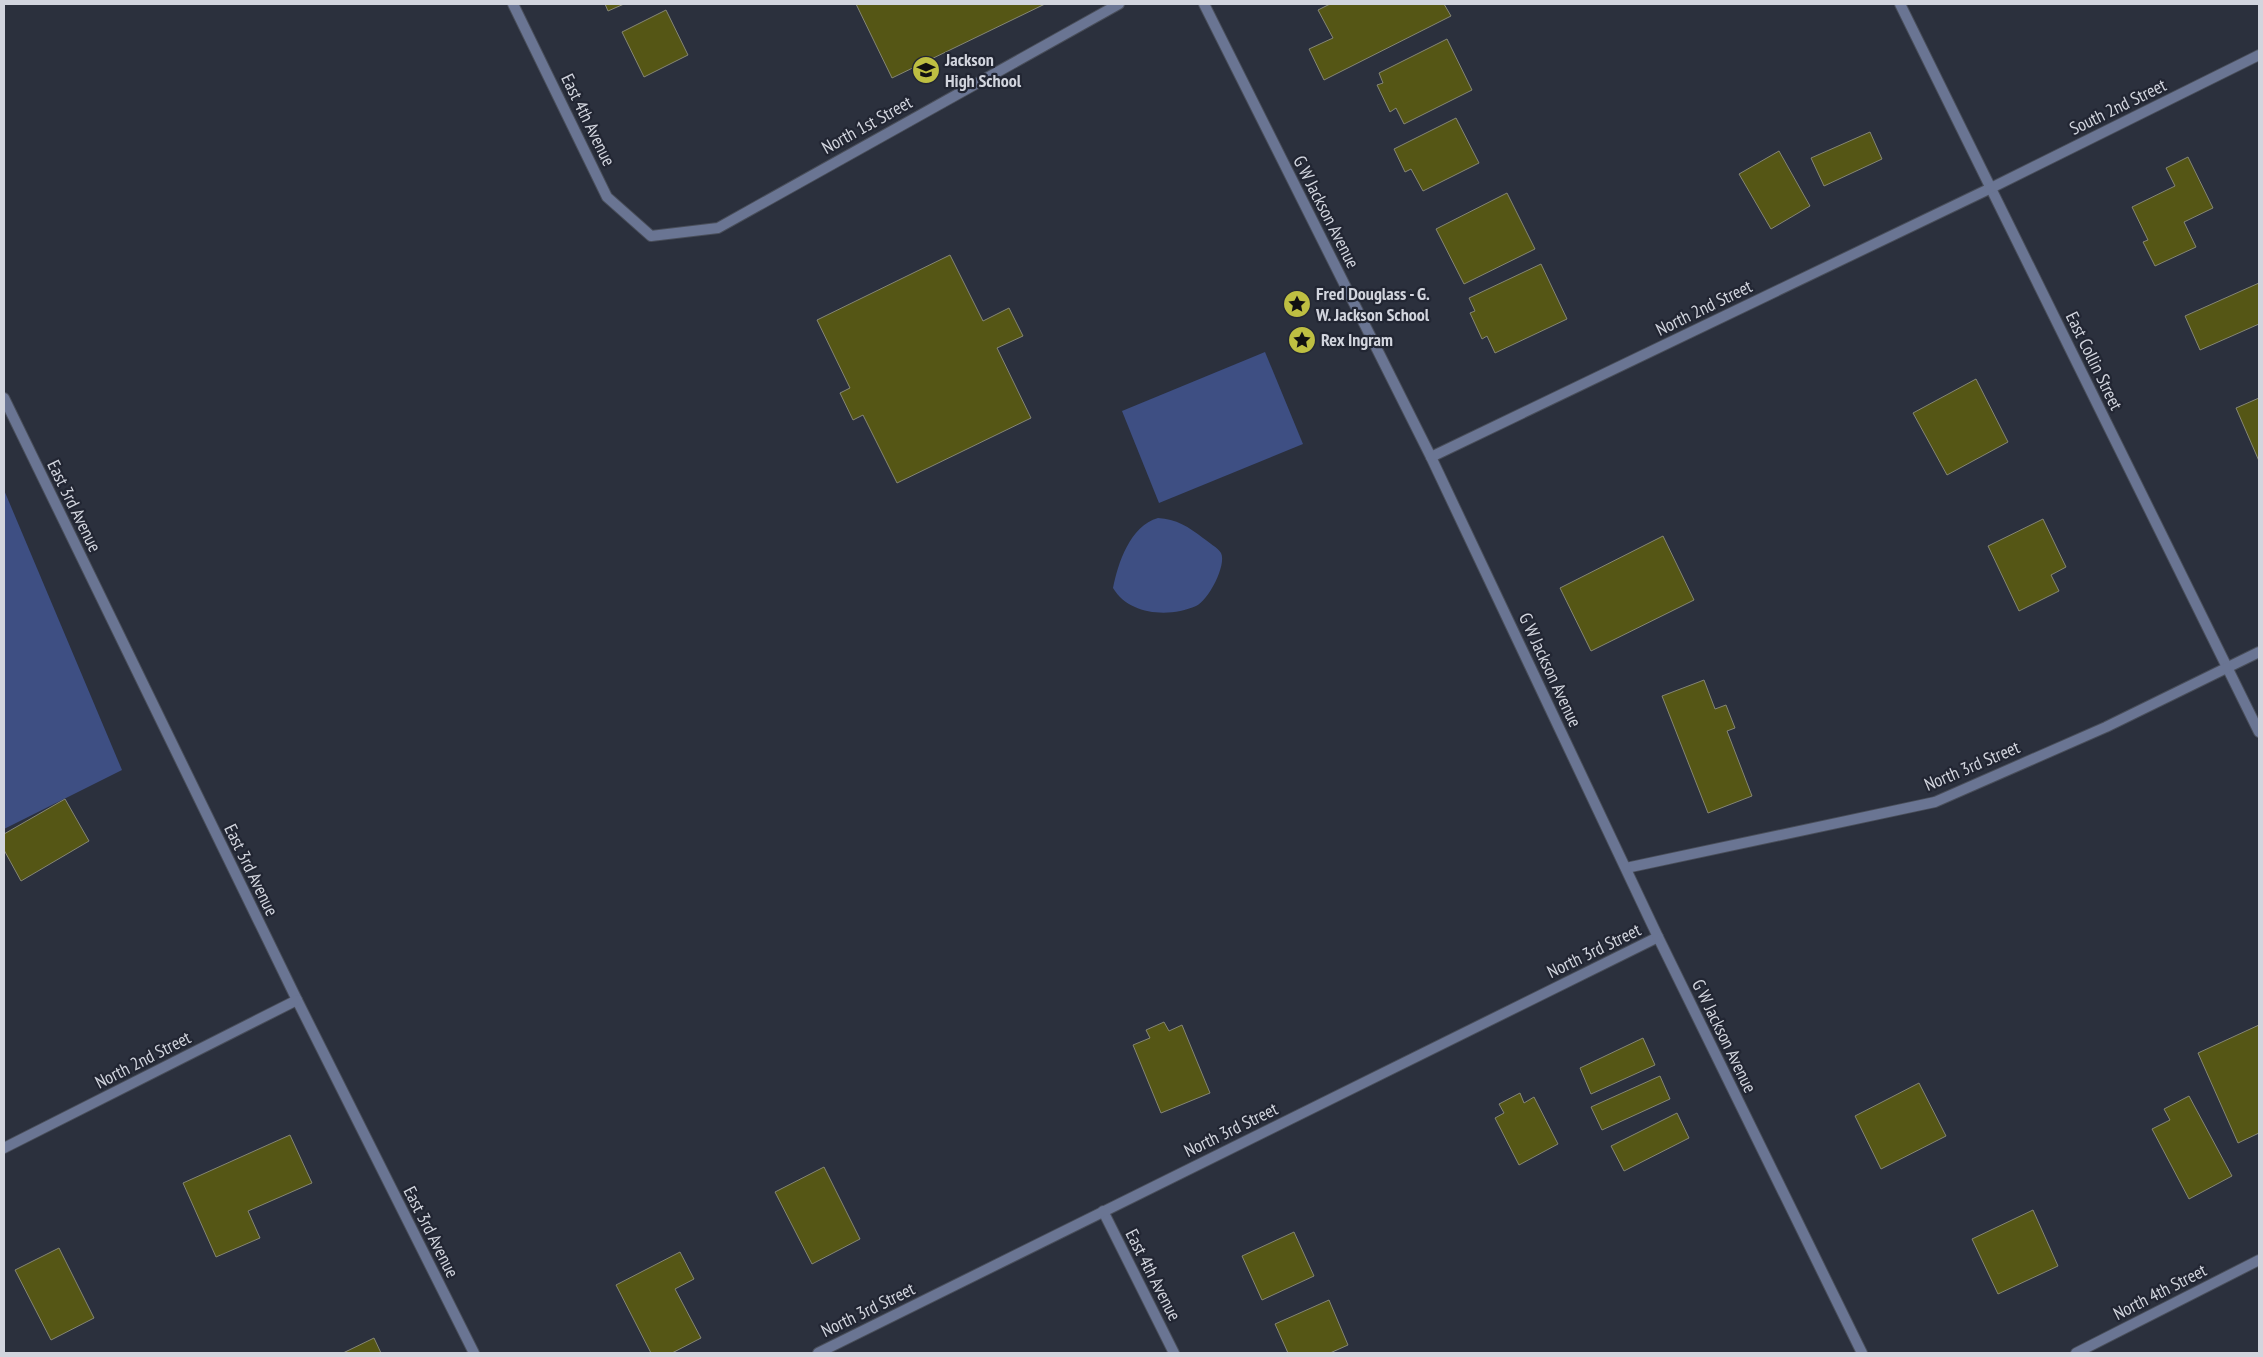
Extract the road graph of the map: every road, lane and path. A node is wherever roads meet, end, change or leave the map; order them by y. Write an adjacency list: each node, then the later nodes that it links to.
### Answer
1 (513, 4): 7 (street, East 4th Avenue)
2 (1118, 4): 7 (street, North 1st Street)
3 (1204, 4): 9 (street, G W Jackson Avenue)
4 (1900, 4): 6 (street, East Collin Street)
5 (2259, 55): 6 (street, South 2nd Street)
6 (1991, 188): 9 (street, North 2nd Street); 11 (street, East Collin Street)
7 (651, 236)
8 (4, 398): 15 (street, East 3rd Avenue)
9 (1431, 457): 13 (street, G W Jackson Avenue)
10 (2259, 652): 11 (street, North 3rd Street)
11 (2228, 667): 12 (street, East Collin Street); 13 (street, North 3rd Street)
12 (2259, 732)
13 (1626, 868): 14 (street, G W Jackson Avenue)
14 (1658, 937): 17 (street, North 3rd Street); 22 (street, G W Jackson Avenue)
15 (297, 1000): 16 (street, North 2nd Street); 19 (street, East 3rd Avenue)
16 (4, 1148)
17 (1103, 1212): 20 (street, North 3rd Street); 21 (street, East 4th Avenue)
18 (2259, 1260): 23 (street, North 4th Street)
19 (474, 1353)
20 (818, 1353)
21 (1174, 1353)
22 (1862, 1353)
23 (2076, 1353)

